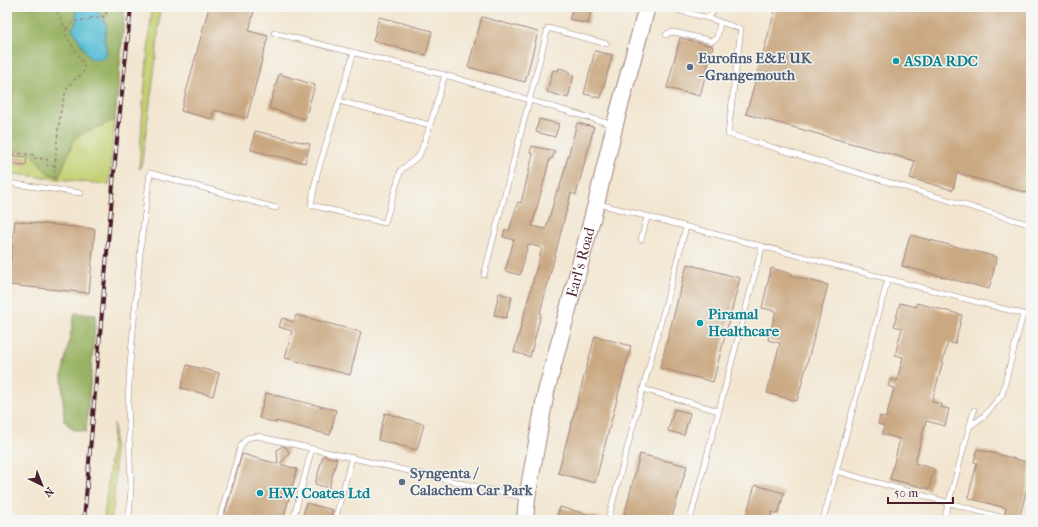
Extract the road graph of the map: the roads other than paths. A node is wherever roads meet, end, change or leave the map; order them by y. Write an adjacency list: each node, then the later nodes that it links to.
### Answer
1 (647, 7): 14 (main road, Earl's Road)
2 (665, 7): 4 (lane)
3 (717, 7): 4 (lane)
4 (708, 18): 5 (lane)
5 (720, 22): 7 (lane); 20 (lane)
6 (274, 33): 9 (lane)
7 (666, 35)
8 (607, 44): 11 (lane)
9 (354, 52): 10 (lane); 12 (lane)
10 (445, 75): 11 (lane); 13 (lane)
11 (530, 100): 14 (lane); 24 (lane)
12 (339, 101): 13 (lane); 13 (lane)
13 (430, 125)
14 (615, 125): 17 (main road, Earl's Road)
15 (7, 183): 16 (lane)
16 (81, 193)
17 (596, 204): 19 (lane); 35 (main road, Earl's Road)
18 (276, 208): 37 (lane)
19 (647, 217): 21 (lane); 22 (lane)
20 (1031, 225)
21 (686, 227): 23 (lane); 28 (lane)
22 (641, 240)
23 (762, 247): 25 (lane); 30 (lane)
24 (484, 275)
25 (888, 279): 26 (lane); 34 (lane)
26 (1023, 314): 27 (lane); 31 (lane)
27 (1031, 316)
28 (643, 389): 30 (lane); 42 (lane)
29 (974, 410): 31 (lane)
30 (719, 411): 43 (lane)
31 (969, 427): 36 (lane)
32 (312, 448): 33 (lane); 38 (lane); 39 (lane)
33 (352, 458): 35 (lane); 40 (lane)
34 (836, 471): 36 (lane); 44 (lane)
35 (527, 498): 41 (main road, Earl's Road)
36 (948, 502): 45 (lane); 46 (lane)
37 (129, 520)
38 (219, 520)
39 (293, 520)
40 (335, 520)
41 (526, 520)
42 (608, 520)
43 (690, 520)
44 (823, 520)
45 (944, 520)
46 (1010, 520)

